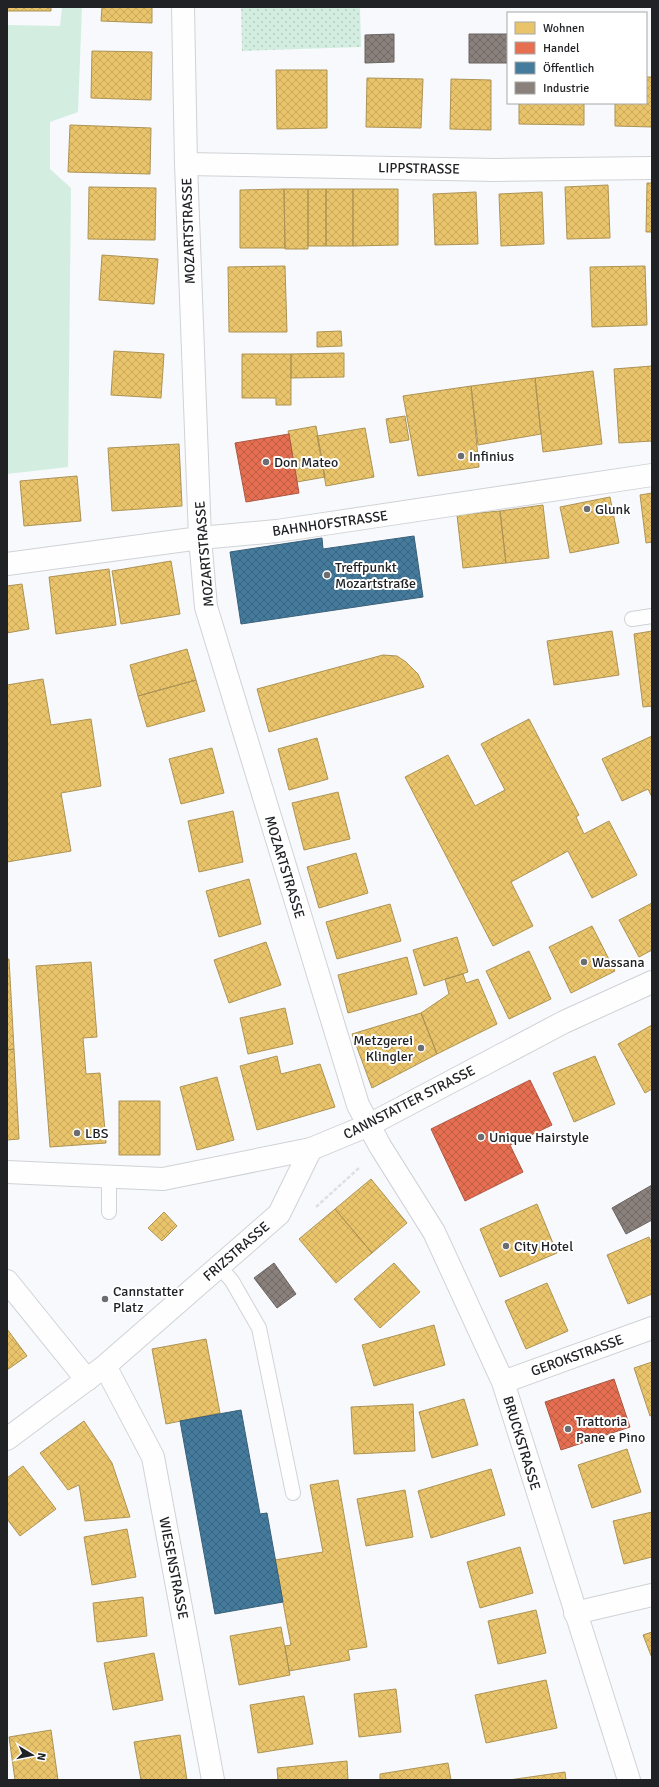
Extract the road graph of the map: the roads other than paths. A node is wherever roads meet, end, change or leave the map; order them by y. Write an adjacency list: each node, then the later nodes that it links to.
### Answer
1 (183, 7): 2 (street, MOZARTSTRASSE)
2 (186, 164): 3 (street, LIPPSTRASSE); 5 (street, MOZARTSTRASSE)
3 (652, 168)
4 (652, 475): 5 (street, BAHNHOFSTRASSE)
5 (200, 538): 6 (street, BAHNHOFSTRASSE); 10 (street, MOZARTSTRASSE)
6 (7, 564)
7 (652, 616): 8 (lane)
8 (632, 619)
9 (652, 982): 10 (street, CANNSTATTER STRASSE)
10 (369, 1125): 11 (street, CANNSTATTER STRASSE); 20 (street, BRUCKSTRASSE)
11 (310, 1149): 13 (street, CANNSTATTER STRASSE); 15 (street, FRIZSTRASSE)
12 (7, 1172): 13 (street, CANNSTATTER STRASSE)
13 (109, 1176): 14 (lane)
14 (109, 1212)
15 (219, 1266): 18 (street, FRIZSTRASSE); 22 (lane)
16 (7, 1281): 19 (street)
17 (652, 1328): 20 (street, GEROKSTRASSE)
18 (105, 1366): 19 (street, FRIZSTRASSE); 25 (street, WIESENSTRASSE)
19 (87, 1380): 21 (street, FRIZSTRASSE)
20 (503, 1382): 24 (street, BRUCKSTRASSE)
21 (7, 1439)
22 (293, 1493)
23 (652, 1595): 24 (street)
24 (575, 1613): 26 (street, BRUCKSTRASSE)
25 (213, 1780)
26 (629, 1780)

